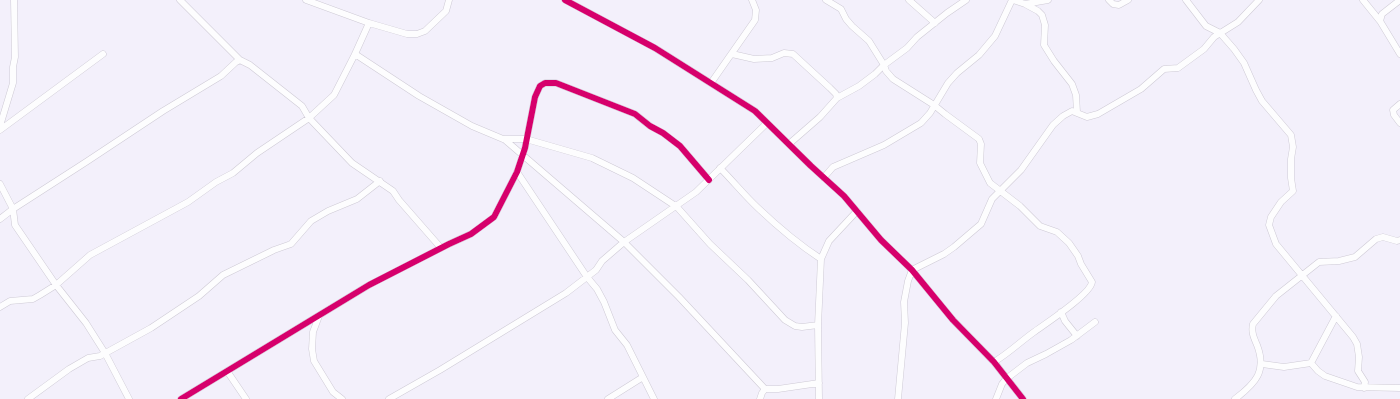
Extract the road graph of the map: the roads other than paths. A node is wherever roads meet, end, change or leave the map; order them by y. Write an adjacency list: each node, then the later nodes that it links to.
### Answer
1 (14, 0): 38 (street)
2 (180, 0): 28 (street)
3 (306, 0): 18 (street)
4 (449, 0): 21 (street)
5 (566, 0): 30 (street)
6 (752, 0): 26 (street)
7 (826, 0): 29 (street)
8 (909, 0): 22 (street)
9 (966, 0): 22 (street)
10 (1012, 0): 19 (street); 33 (street)
11 (1048, 0): 19 (street)
12 (1109, 0): 13 (street)
13 (1128, 0)
14 (1186, 0): 23 (street)
15 (1259, 0): 23 (street)
16 (1363, 0): 20 (street)
17 (1400, 0): 20 (street)
18 (322, 3): 21 (street)
19 (1025, 4): 34 (street)
20 (1380, 21): 27 (street)
21 (369, 23): 25 (street)
22 (935, 23): 29 (street)
23 (1220, 33): 34 (street); 61 (street)
24 (103, 54): 39 (street)
25 (355, 54): 35 (street); 40 (street)
26 (732, 54): 30 (street); 31 (street)
27 (1400, 54)
28 (240, 60): 35 (street); 52 (street)
29 (884, 65): 31 (street); 33 (street)
30 (711, 83): 36 (street)
31 (837, 98): 42 (street)
32 (1400, 104): 37 (street)
33 (934, 105): 46 (street); 50 (street)
34 (1077, 112): 50 (street)
35 (310, 118): 47 (street); 63 (street)
36 (768, 122): 42 (street); 44 (street)
37 (1400, 123)
38 (0, 126)
39 (0, 130)
40 (503, 139): 41 (street); 43 (street)
41 (526, 139): 43 (street); 48 (street); 51 (street)
42 (789, 144): 46 (street)
43 (522, 154): 45 (street); 57 (street)
44 (720, 168): 48 (street); 59 (street)
45 (517, 172): 58 (street); 62 (street)
46 (824, 178): 53 (street)
47 (380, 180): 58 (street); 71 (street)
48 (709, 180): 51 (street)
49 (0, 184): 52 (street)
50 (1001, 191): 60 (street); 65 (street)
51 (677, 207): 57 (street); 69 (street)
52 (13, 209): 54 (street); 55 (street)
53 (857, 211): 59 (street); 60 (street)
54 (2, 218): 55 (street)
55 (15, 225): 63 (street)
56 (1400, 240): 61 (street)
57 (624, 242): 62 (street); 81 (street)
58 (441, 248): 66 (street)
59 (820, 259): 69 (street)
60 (912, 270): 72 (street); 92 (street)
61 (1302, 275): 67 (street); 74 (street)
62 (587, 277): 76 (street); 87 (street)
63 (56, 285): 64 (street); 71 (street)
64 (0, 307)
65 (1061, 312): 70 (street); 72 (street)
66 (319, 316): 75 (street); 86 (street)
67 (1336, 316): 73 (street); 79 (street)
68 (1095, 322): 70 (street)
69 (818, 325): 78 (street)
70 (1077, 336): 77 (street)
71 (105, 353): 82 (street); 83 (street)
72 (994, 362): 77 (street)
73 (1312, 363): 74 (street); 79 (street)
74 (1262, 364): 95 (street)
75 (227, 371): 84 (street); 85 (street)
76 (643, 378): 88 (street); 89 (street)
77 (1006, 379): 93 (street); 94 (street)
78 (819, 383): 81 (street); 91 (street)
79 (1364, 388): 80 (street)
80 (1400, 388)
81 (765, 389): 90 (street)
82 (28, 399)
83 (129, 399)
84 (181, 399)
85 (246, 399)
86 (342, 399)
87 (388, 399)
88 (608, 399)
89 (654, 399)
90 (760, 399)
91 (819, 399)
92 (898, 399)
93 (996, 399)
94 (1023, 399)
95 (1235, 399)

